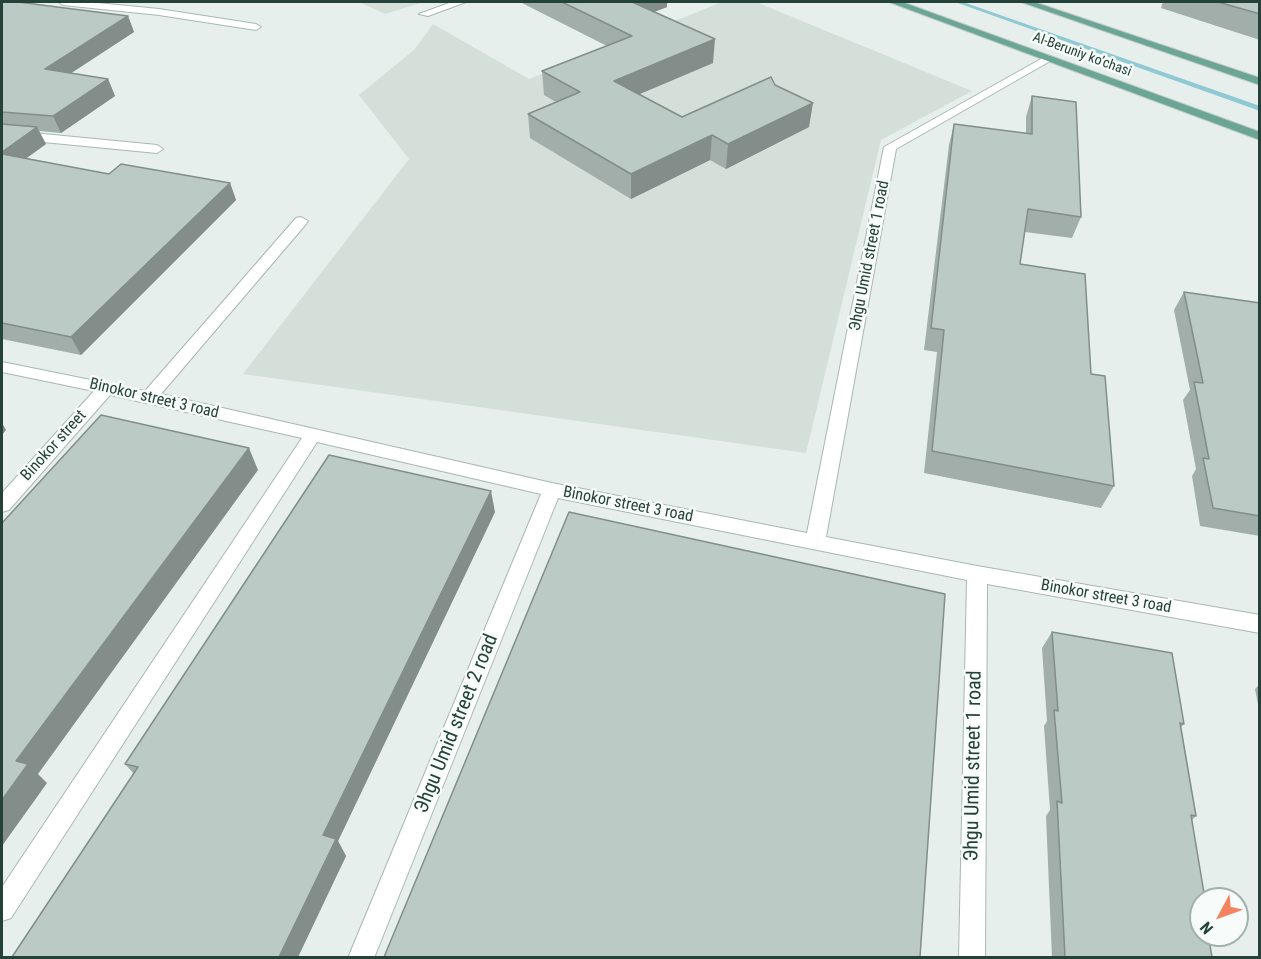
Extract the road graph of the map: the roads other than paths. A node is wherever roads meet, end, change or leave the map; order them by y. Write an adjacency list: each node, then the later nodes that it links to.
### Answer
1 (63, 2): 6 (street)
2 (460, 2): 5 (street)
3 (894, 2): 7 (main road, Al-Beruniy ko’chasi)
4 (1026, 2): 8 (main road, Al-Beruniy ko’chasi)
5 (424, 14)
6 (256, 27)
7 (1047, 58): 10 (main road, Al-Beruniy ko’chasi); 19 (street, Эhgu Umid street 1 road)
8 (1260, 82)
9 (2, 134): 11 (street)
10 (1260, 136)
11 (158, 149)
12 (301, 221): 15 (street)
13 (2, 367): 14 (street, Binokor street 3 road)
14 (107, 388): 15 (street, Binokor street 3 road); 18 (street, Binokor street)
15 (149, 397): 16 (street, Binokor street 3 road)
16 (313, 435): 17 (street, Binokor street 3 road); 22 (street)
17 (552, 490): 19 (street, Binokor street 3 road); 23 (street, Эhgu Umid street 2 road)
18 (2, 505)
19 (815, 542): 20 (street, Binokor street 3 road)
20 (977, 574): 21 (street, Binokor street 3 road); 24 (street, Эhgu Umid street 1 road)
21 (1260, 624)
22 (2, 909)
23 (361, 957)
24 (972, 957)

